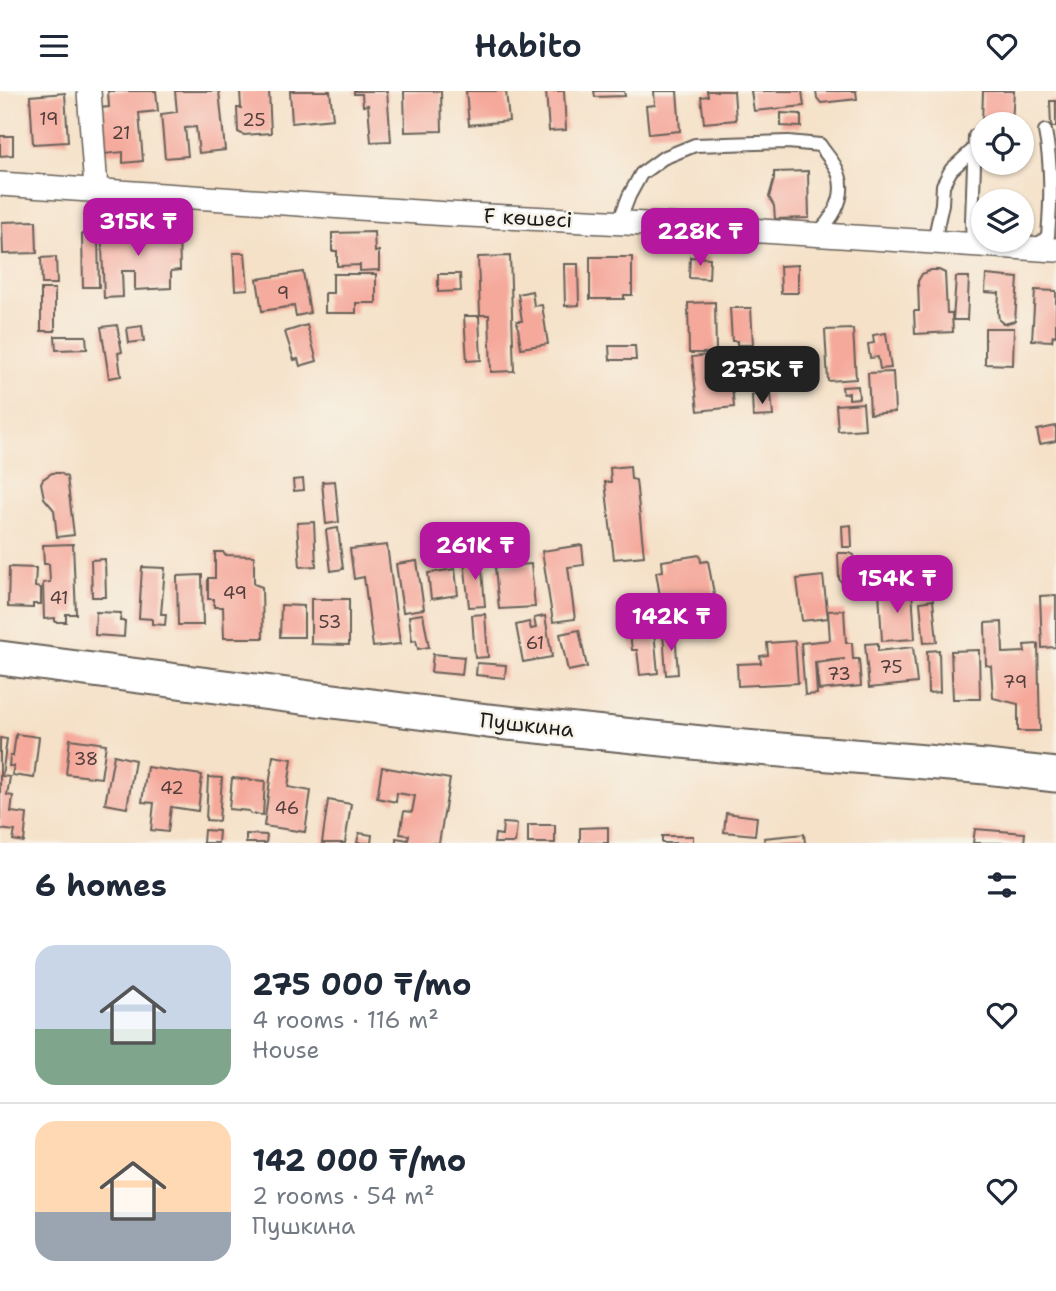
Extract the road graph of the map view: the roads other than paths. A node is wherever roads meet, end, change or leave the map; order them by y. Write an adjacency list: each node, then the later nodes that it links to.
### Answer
1 (89, 91): 4 (street)
2 (1045, 131): 10 (lane)
3 (0, 184): 4 (street, F көшесі)
4 (96, 189): 6 (street, F көшесі)
5 (973, 189): 8 (lane)
6 (619, 222): 7 (street, F көшесі); 7 (lane)
7 (817, 234): 8 (street, F көшесі)
8 (934, 241): 9 (street, F көшесі)
9 (971, 244)
10 (1045, 249)
11 (0, 658): 12 (street, Пушкина)
12 (1056, 775)

